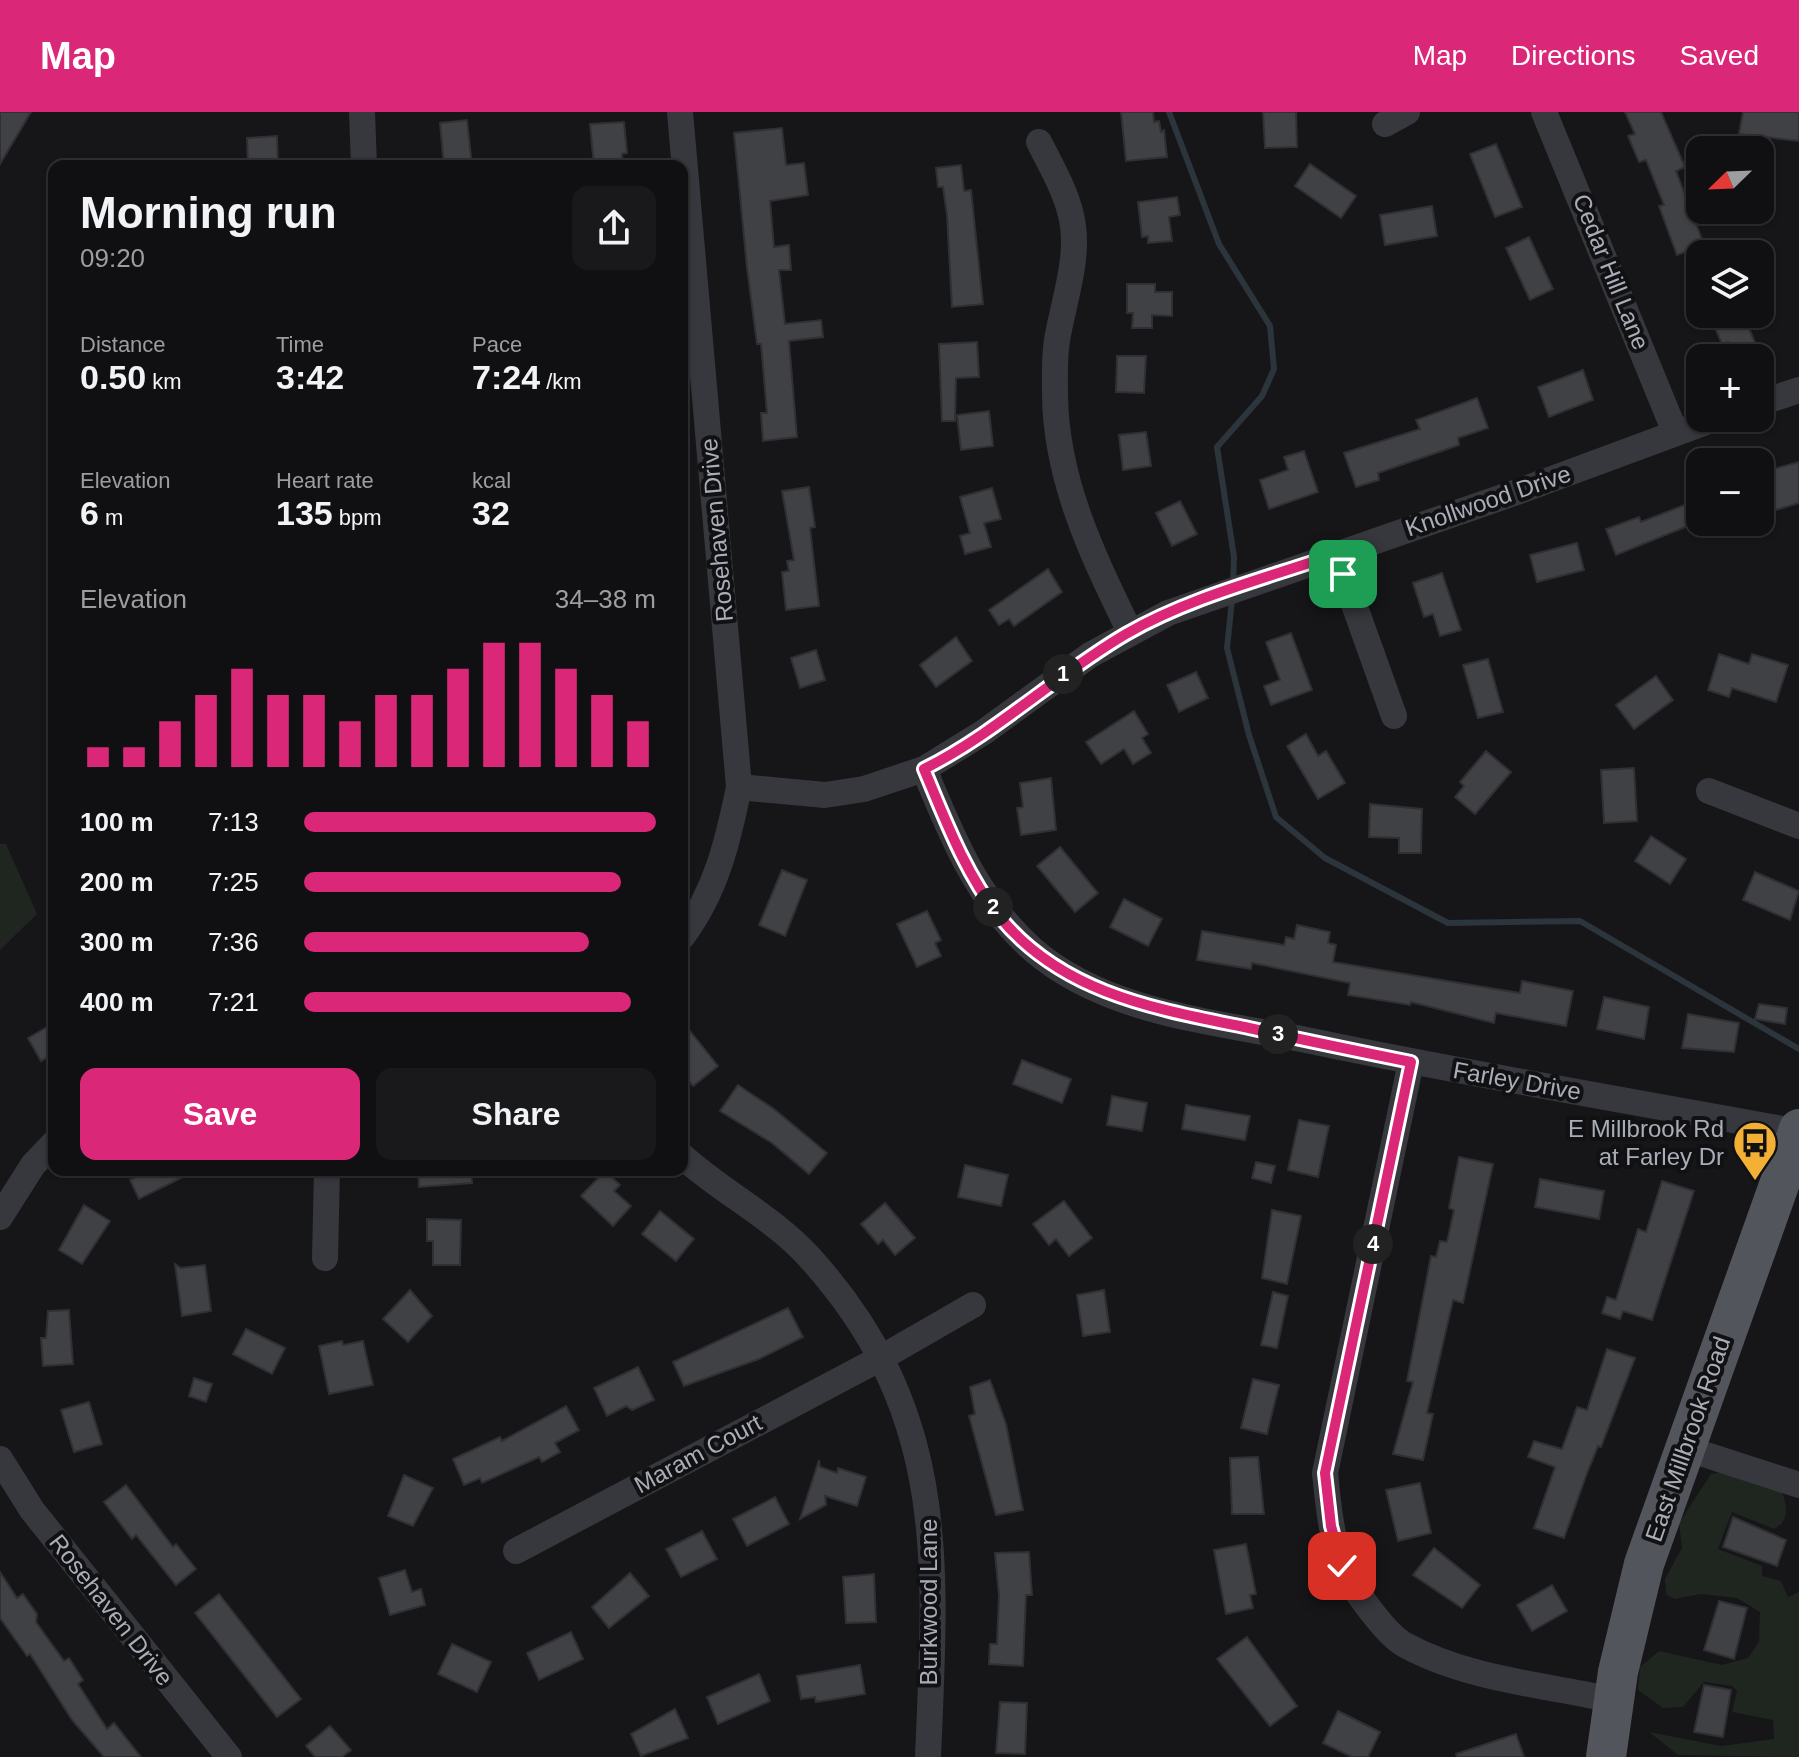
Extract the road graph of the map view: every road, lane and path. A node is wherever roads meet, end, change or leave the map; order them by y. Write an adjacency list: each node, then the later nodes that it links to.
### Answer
1 (362, 112): 5 (street)
2 (680, 112): 6 (street, Rosehaven Drive)
3 (1544, 112): 11 (street, Cedar Hill Lane)
4 (1039, 142): 13 (street)
5 (364, 160)
6 (684, 160)
7 (688, 204): 16 (street, Rosehaven Drive)
8 (1799, 390): 9 (street)
9 (1774, 398)
10 (1686, 428): 11 (street, Knollwood Drive)
11 (1675, 432): 12 (street, Knollwood Drive)
12 (1336, 554): 13 (street, Knollwood Drive); 14 (street)
13 (1130, 632): 15 (street, Knollwood Drive)
14 (1394, 716)
15 (924, 769): 16 (street, Knollwood Drive); 20 (street, Farley Drive)
16 (739, 787): 19 (street, Rosehaven Drive)
17 (1709, 791): 18 (street)
18 (1799, 826)
19 (688, 929)
20 (1411, 1062): 21 (street, Farley Drive); 33 (street)
21 (1799, 1131): 29 (main road, East Millbrook Road)
22 (48, 1149): 25 (street)
23 (688, 1160): 28 (street, Burkwood Lane)
24 (327, 1176): 26 (street)
25 (0, 1217)
26 (325, 1258)
27 (973, 1305): 28 (street, Maram Court)
28 (881, 1358): 32 (street, Maram Court); 35 (street, Burkwood Lane)
29 (1685, 1448): 31 (street); 33 (main road, East Millbrook Road)
30 (0, 1459): 34 (street, Rosehaven Drive)
31 (1799, 1485)
32 (516, 1551)
33 (1613, 1700): 36 (main road, East Millbrook Road)
34 (229, 1757)
35 (928, 1757)
36 (1606, 1757)

